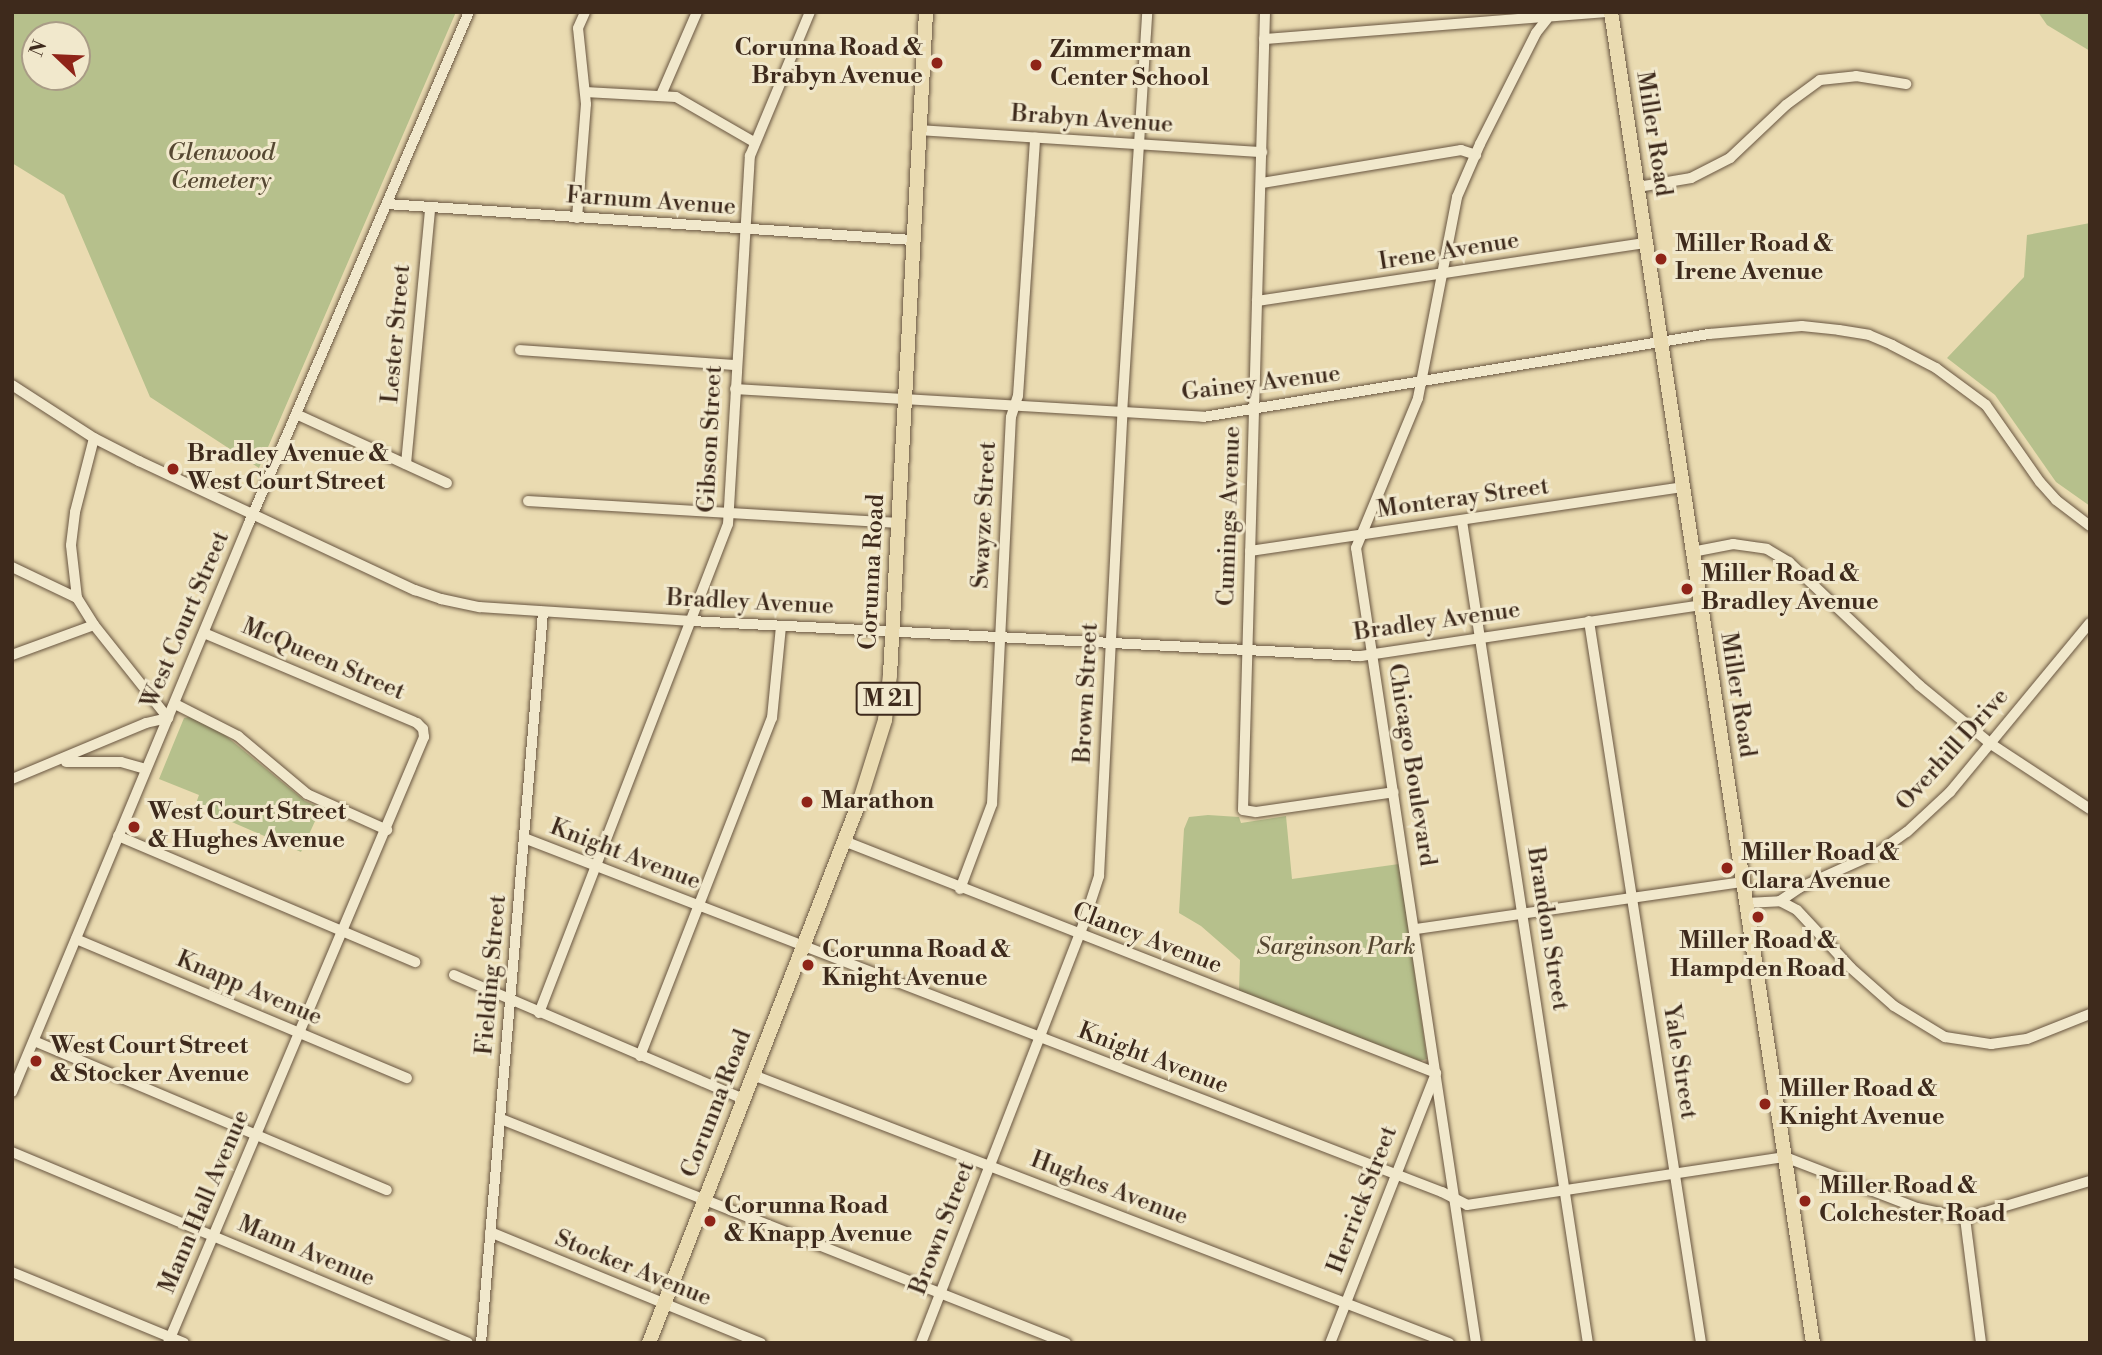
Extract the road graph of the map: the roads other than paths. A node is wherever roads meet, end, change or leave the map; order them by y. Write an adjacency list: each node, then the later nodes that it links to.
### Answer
1 (469, 12): 22 (street, West Court Street)
2 (585, 12): 12 (street)
3 (697, 12): 13 (street)
4 (810, 12): 16 (street, Gibson Street)
5 (926, 12): 14 (main road, Corunna Road / M 21)
6 (1147, 12): 17 (street, Brown Street)
7 (1265, 12): 10 (street, Cumings Avenue)
8 (1609, 12): 9 (street); 21 (main road, Miller Road)
9 (1547, 19): 10 (street); 19 (street, Chicago Boulevard)
10 (1265, 39): 18 (street, Cumings Avenue)
11 (1906, 83): 21 (street)
12 (585, 92): 13 (street); 24 (street)
13 (661, 95): 16 (street)
14 (919, 130): 15 (street, Brabyn Avenue); 26 (main road, Corunna Road / M 21)
15 (1035, 138): 17 (street, Brabyn Avenue); 37 (street, Swayze Street)
16 (754, 142): 25 (street, Gibson Street)
17 (1137, 145): 18 (street, Brabyn Avenue); 40 (street, Brown Street)
18 (1262, 152): 20 (street, Cumings Avenue)
19 (1476, 155): 20 (street); 28 (street, Chicago Boulevard)
20 (1262, 183): 29 (street, Cumings Avenue)
21 (1638, 187): 27 (main road, Miller Road)
22 (387, 204): 23 (street, Farnum Avenue); 39 (street, West Court Street)
23 (430, 209): 24 (street, Farnum Avenue); 42 (street, Lester Street)
24 (577, 218): 25 (street, Farnum Avenue)
25 (744, 229): 26 (street, Farnum Avenue); 32 (street, Gibson Street)
26 (912, 240): 36 (main road, Corunna Road / M 21)
27 (1647, 243): 28 (street, Irene Avenue); 30 (main road, Miller Road)
28 (1443, 275): 29 (street, Irene Avenue); 33 (street, Chicago Boulevard)
29 (1257, 301): 38 (street, Cumings Avenue)
30 (1662, 340): 33 (street, Gainey Avenue); 44 (main road, Miller Road); 50 (street, Gainey Avenue)
31 (520, 350): 32 (street)
32 (736, 365): 35 (street, Gibson Street)
33 (1422, 383): 38 (street, Gainey Avenue); 51 (street, Chicago Boulevard)
34 (12, 385): 41 (street, Bradley Avenue)
35 (735, 389): 36 (street, Gainey Avenue); 46 (street, Gibson Street)
36 (905, 399): 37 (street, Gainey Avenue); 49 (main road, Corunna Road / M 21)
37 (1014, 407): 40 (street, Gainey Avenue); 65 (street, Swayze Street)
38 (1255, 408): 40 (street, Gainey Avenue); 52 (street, Cumings Avenue)
39 (296, 414): 42 (street); 47 (street, West Court Street)
40 (1122, 414): 67 (street, Brown Street)
41 (94, 438): 47 (street, Bradley Avenue); 55 (street)
42 (406, 464): 43 (street)
43 (447, 483)
44 (1682, 487): 48 (street, Monteray Street); 53 (main road, Miller Road)
45 (528, 501): 46 (street)
46 (729, 512): 49 (street); 58 (street, Gibson Street)
47 (254, 513): 57 (street, Bradley Avenue); 64 (street, West Court Street)
48 (1462, 521): 51 (street, Monteray Street); 66 (street, Brandon Street)
49 (898, 523): 63 (main road, Corunna Road / M 21)
50 (2090, 526)
51 (1358, 537): 52 (street, Monteray Street); 69 (street, Chicago Boulevard)
52 (1250, 551): 68 (street, Cumings Avenue)
53 (1692, 552): 56 (main road, Miller Road); 74 (street)
54 (12, 567): 55 (street)
55 (77, 598): 61 (street)
56 (1700, 605): 59 (street, Bradley Avenue); 85 (main road, Miller Road)
57 (543, 612): 58 (street, Bradley Avenue); 82 (street, Fielding Street)
58 (691, 621): 62 (street, Bradley Avenue); 84 (street, Gibson Street)
59 (1589, 621): 66 (street, Bradley Avenue); 87 (street, Yale Street)
60 (2090, 623): 74 (street, Overhill Drive)
61 (94, 625): 70 (street); 72 (street)
62 (781, 626): 63 (street, Bradley Avenue); 90 (street)
63 (892, 632): 65 (street, Bradley Avenue); 83 (main road, Corunna Road / M 21)
64 (204, 633): 71 (street, West Court Street); 73 (street, McQueen Street)
65 (1000, 638): 67 (street, Bradley Avenue); 86 (street, Swayze Street)
66 (1480, 639): 69 (street, Bradley Avenue); 91 (street, Brandon Street)
67 (1110, 645): 68 (street, Bradley Avenue); 94 (street, Brown Street)
68 (1247, 652): 69 (street, Bradley Avenue); 78 (street, Cumings Avenue)
69 (1372, 654): 78 (street, Chicago Boulevard)
70 (12, 655)
71 (175, 704): 72 (street, West Court Street); 80 (street)
72 (168, 718): 75 (street); 76 (street, West Court Street)
73 (423, 729): 80 (street, Mann Hall Avenue)
74 (1991, 744): 79 (street); 88 (street, Overhill Drive)
75 (55, 763): 76 (street); 77 (street)
76 (146, 769): 81 (street, West Court Street)
77 (12, 779)
78 (1394, 792): 92 (street, Chicago Boulevard)
79 (2090, 809)
80 (387, 830): 93 (street, Mann Hall Avenue)
81 (118, 836): 93 (street); 95 (street, West Court Street)
82 (524, 838): 84 (street, Knight Avenue); 99 (street, Fielding Street)
83 (844, 841): 86 (street, Clancy Avenue); 96 (main road, Corunna Road / M 21)
84 (595, 865): 90 (street, Knight Avenue); 100 (street, Gibson Street)
85 (1742, 882): 87 (street); 89 (main road, Miller Road)
86 (960, 889): 94 (street, Clancy Avenue)
87 (1632, 898): 91 (street); 117 (street, Yale Street)
88 (1780, 901): 89 (street, Overhill Drive); 101 (street)
89 (1746, 903): 114 (main road, Miller Road)
90 (699, 906): 96 (street, Knight Avenue); 105 (street)
91 (1524, 914): 92 (street); 120 (street, Brandon Street)
92 (1416, 929): 106 (street, Chicago Boulevard)
93 (342, 930): 97 (street); 102 (street, Mann Hall Avenue)
94 (1079, 935): 103 (street, Brown Street); 106 (street, Clancy Avenue)
95 (76, 939): 102 (street, Knapp Avenue); 104 (street, West Court Street)
96 (803, 946): 103 (street, Knight Avenue); 107 (main road, Corunna Road / M 21)
97 (415, 962)
98 (454, 975): 99 (street)
99 (510, 1001): 100 (street); 111 (street, Fielding Street)
100 (539, 1013): 105 (street)
101 (2090, 1014)
102 (299, 1033): 108 (street, Knapp Avenue); 112 (street, Mann Hall Avenue)
103 (1040, 1037): 115 (street, Brown Street); 116 (street, Knight Avenue)
104 (34, 1041): 109 (street, West Court Street); 112 (street)
105 (640, 1056): 110 (street)
106 (1436, 1073): 116 (street, Herrick Street); 121 (street, Chicago Boulevard)
107 (753, 1075): 110 (main road, Corunna Road / M 21); 115 (street, Hughes Avenue)
108 (407, 1078)
109 (12, 1092)
110 (743, 1099): 122 (main road, Corunna Road / M 21)
111 (501, 1119): 122 (street); 124 (street, Fielding Street)
112 (256, 1135): 119 (street); 125 (street, Mann Hall Avenue)
113 (12, 1152): 125 (street, Mann Avenue)
114 (1785, 1157): 117 (street, Knight Avenue); 123 (street); 143 (main road, Miller Road)
115 (990, 1166): 127 (street, Brown Street); 128 (street, Hughes Avenue)
116 (1395, 1174): 121 (street, Knight Avenue); 128 (street, Herrick Street)
117 (1674, 1174): 120 (street, Knight Avenue); 142 (street, Yale Street)
118 (2090, 1181): 123 (street)
119 (387, 1190)
120 (1565, 1190): 121 (street, Knight Avenue); 141 (street, Brandon Street)
121 (1454, 1199): 140 (street, Chicago Boulevard)
122 (704, 1201): 127 (street); 129 (main road, Corunna Road / M 21)
123 (1965, 1218): 144 (street)
124 (490, 1232): 129 (street, Stocker Avenue); 133 (street, Fielding Street)
125 (213, 1236): 130 (street, Mann Hall Avenue); 132 (street, Mann Avenue)
126 (12, 1272): 130 (street)
127 (940, 1294): 136 (street, Brown Street); 137 (street)
128 (1346, 1303): 138 (street, Herrick Street); 139 (street, Hughes Avenue)
129 (664, 1305): 134 (main road, Corunna Road / M 21); 135 (street, Stocker Avenue)
130 (169, 1340): 131 (street)
131 (184, 1343)
132 (468, 1343)
133 (481, 1343)
134 (649, 1343)
135 (761, 1343)
136 (920, 1343)
137 (1066, 1343)
138 (1330, 1343)
139 (1449, 1343)
140 (1476, 1343)
141 (1588, 1343)
142 (1701, 1343)
143 (1813, 1343)
144 (1981, 1343)

